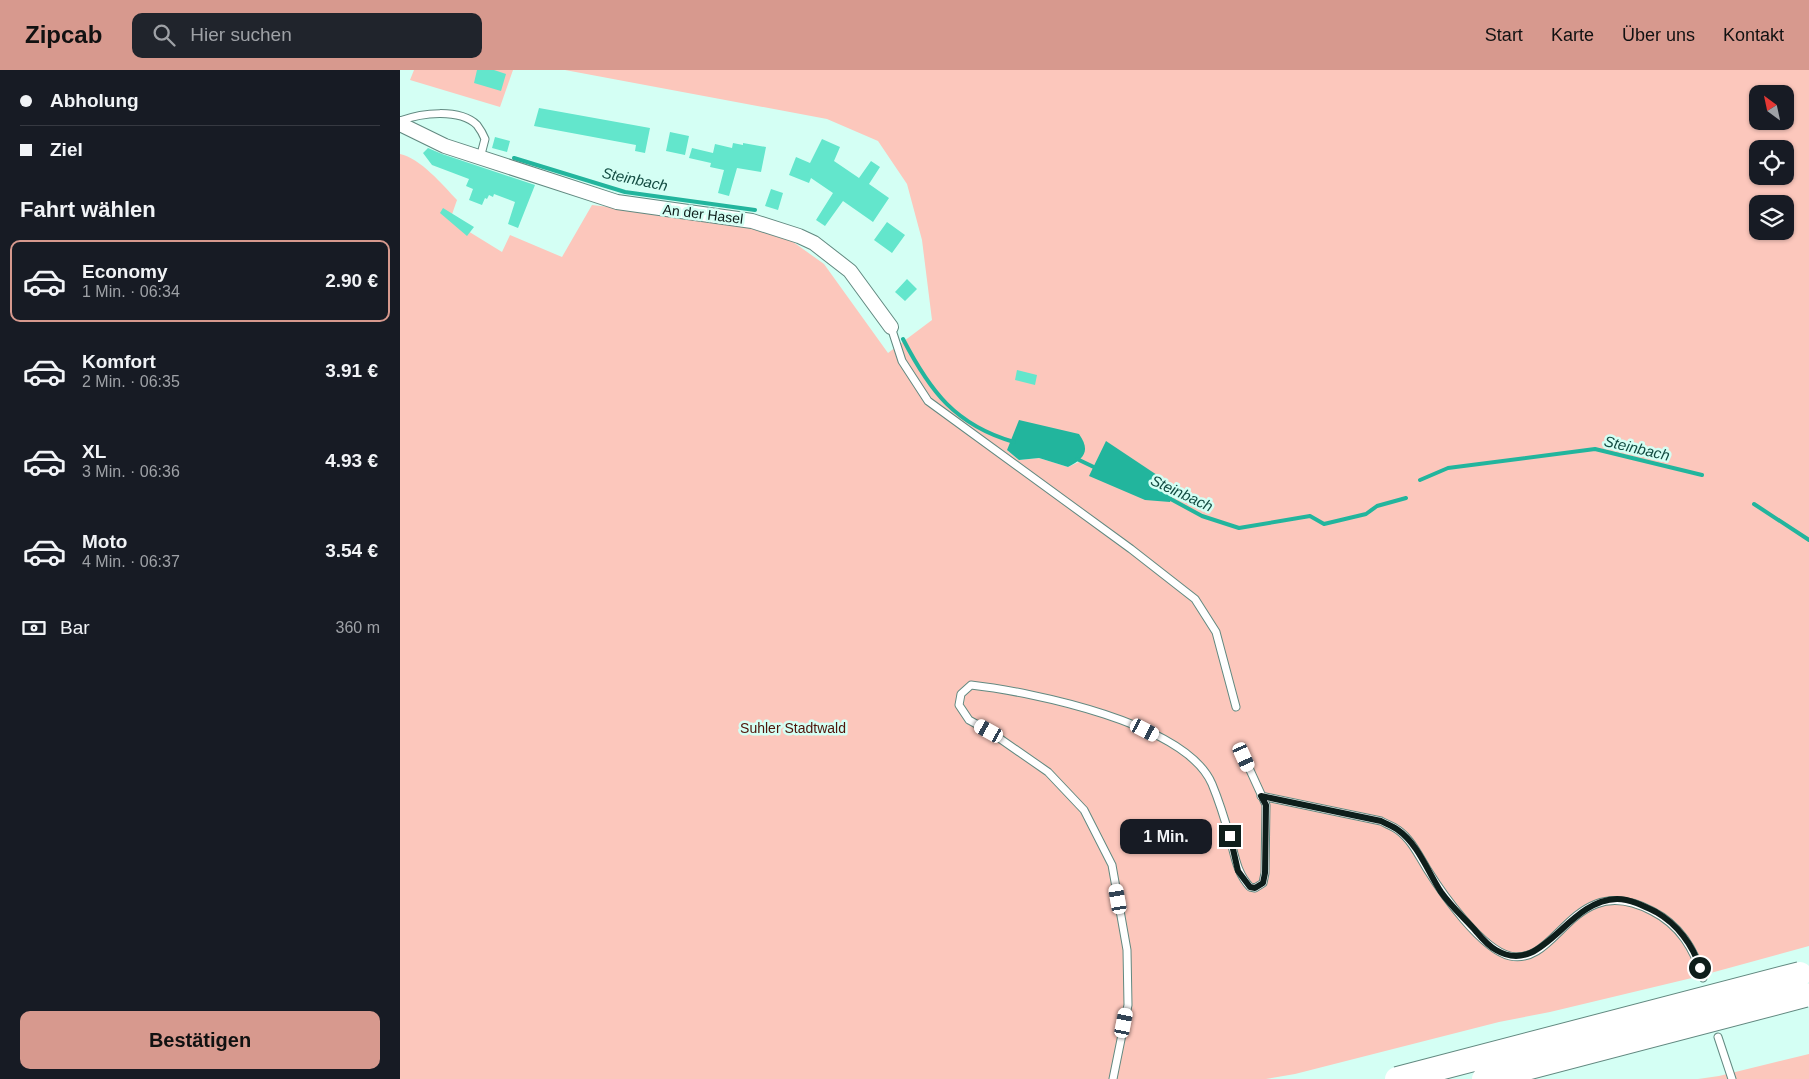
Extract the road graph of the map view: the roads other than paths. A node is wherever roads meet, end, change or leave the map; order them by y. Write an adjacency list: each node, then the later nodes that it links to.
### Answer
1 (400, 122): 2 (street, An der Hasel); 2 (lane, An der Hasel)
2 (480, 158): 3 (street, An der Hasel)
3 (891, 327): 4 (lane)
4 (1236, 707)
5 (1244, 757): 6 (lane)
6 (1261, 796): 7 (lane); 9 (lane)
7 (1703, 978)
8 (1718, 1037): 12 (lane)
9 (1113, 1079)
10 (1397, 1079): 11 (highway, bridge)
11 (1484, 1079)
12 (1732, 1079)

